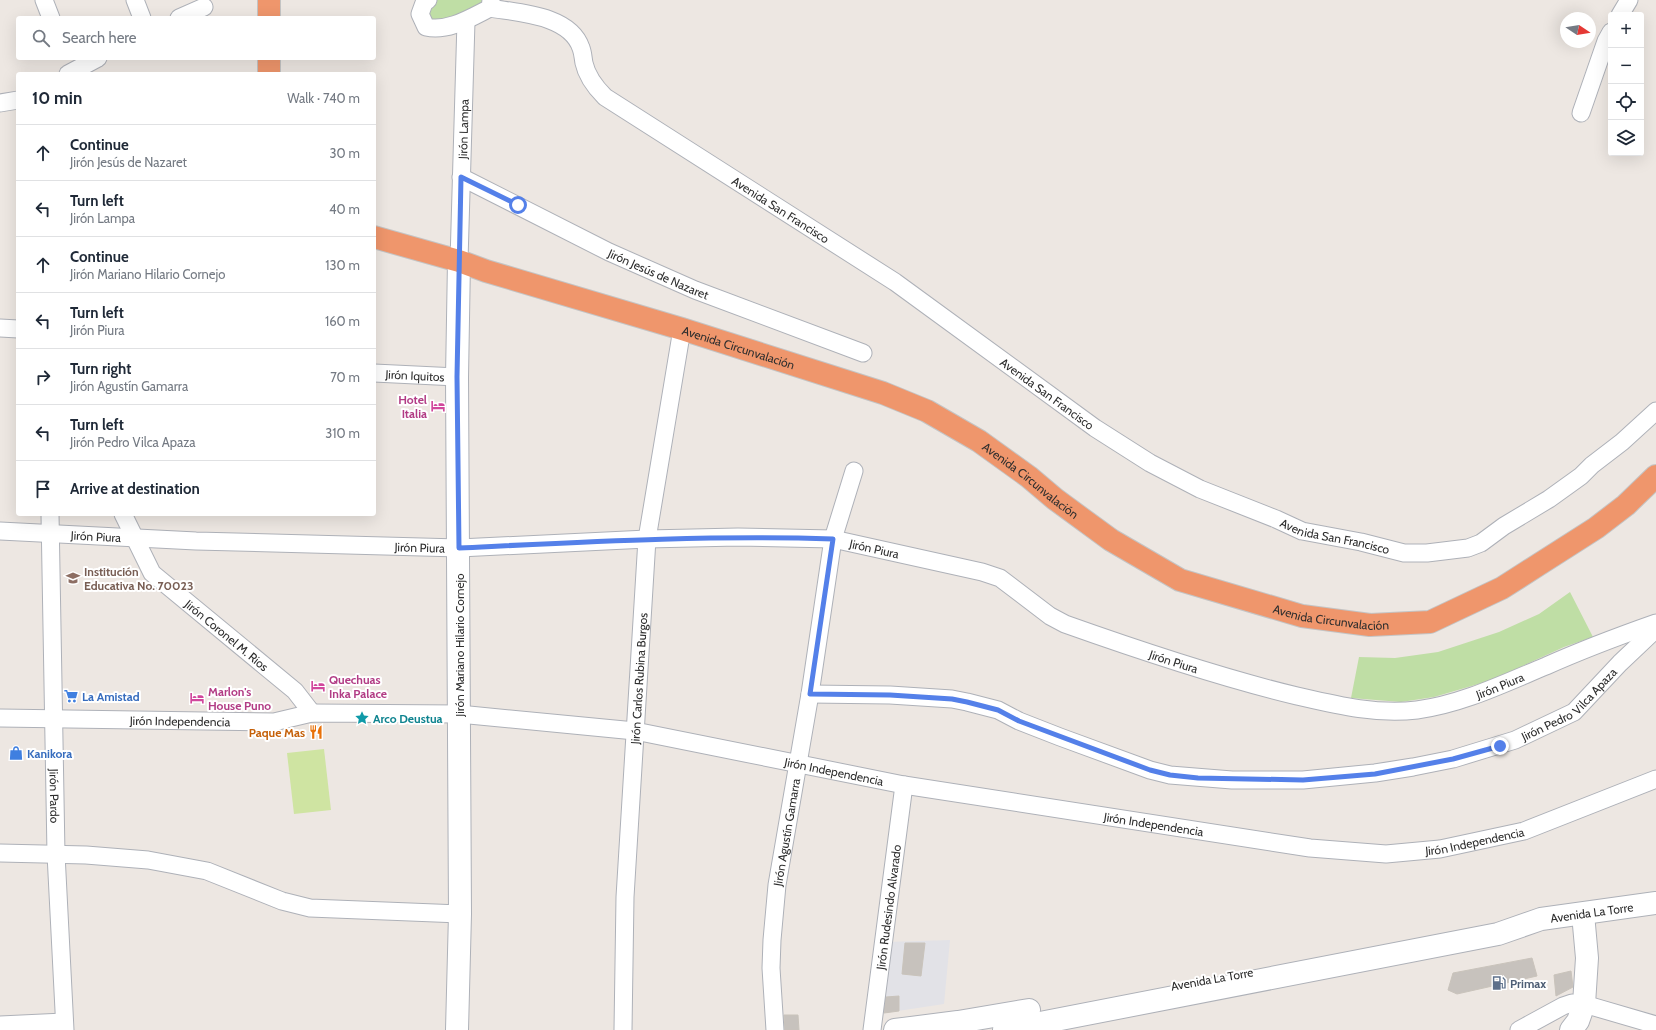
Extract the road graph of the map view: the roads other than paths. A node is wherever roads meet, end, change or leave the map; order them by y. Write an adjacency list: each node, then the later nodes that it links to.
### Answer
1 (44, 0): 9 (street)
2 (135, 0): 10 (street)
3 (269, 0): 12 (highway)
4 (428, 0): 13 (street)
5 (1628, 0): 8 (street)
6 (491, 4): 13 (street); 31 (street, Avenida San Francisco)
7 (204, 7): 11 (street)
8 (1622, 12)
9 (50, 16)
10 (141, 16)
11 (184, 16)
12 (269, 16)
13 (466, 21): 22 (street, Jirón Lampa)
14 (1608, 37): 21 (street)
15 (92, 60): 17 (street)
16 (269, 60): 18 (highway)
17 (67, 68)
18 (269, 72)
19 (16, 100): 20 (street)
20 (0, 103)
21 (1581, 113)
22 (461, 177): 24 (street, Jirón Lampa); 28 (street, Jirón Jesús de Nazaret)
23 (376, 238): 24 (highway, Avenida Circunvalación)
24 (459, 261): 27 (highway, Avenida Circunvalación); 30 (main road, Jirón Mariano Hilario Cornejo)
25 (0, 328): 26 (street)
26 (16, 329)
27 (682, 330): 33 (highway, Avenida Circunvalación); 39 (street, Jirón Carlos Rubina Burgos)
28 (863, 353)
29 (376, 373): 30 (street, Jirón Iquitos)
30 (457, 377): 41 (main road, Jirón Mariano Hilario Cornejo)
31 (1656, 411)
32 (854, 471): 40 (street, Jirón Agustín Gamarra)
33 (1656, 476)
34 (50, 516): 37 (street, Jirón Pardo)
35 (124, 516): 38 (street, Jirón Coronel M. Rios)
36 (0, 531): 37 (street, Jirón Piura)
37 (50, 534): 38 (street, Jirón Piura); 48 (street, Jirón Pardo)
38 (133, 537): 41 (street, Jirón Piura); 45 (street, Jirón Coronel M. Rios)
39 (647, 539): 40 (street, Jirón Piura); 41 (street, Jirón Piura); 49 (street, Jirón Carlos Rubina Burgos)
40 (833, 539): 42 (street, Jirón Piura); 44 (street, Jirón Agustín Gamarra)
41 (459, 548): 46 (main road, Jirón Mariano Hilario Cornejo)
42 (1656, 623)
43 (1656, 629): 44 (street, Jirón Pedro Vilca Apaza)
44 (810, 694): 50 (street, Jirón Agustín Gamarra)
45 (312, 713): 46 (street, Jirón Independencia); 48 (street, Jirón Independencia)
46 (459, 714): 49 (street, Jirón Independencia); 56 (main road, Jirón Mariano Hilario Cornejo)
47 (0, 718): 48 (street, Jirón Independencia)
48 (54, 718): 54 (street, Jirón Pardo)
49 (635, 731): 50 (street, Jirón Independencia); 64 (street, Jirón Carlos Rubina Burgos)
50 (799, 764): 52 (street, Jirón Independencia); 65 (street, Jirón Agustín Gamarra)
51 (1656, 779): 52 (street, Jirón Independencia)
52 (904, 785): 66 (street, Jirón Rudesindo Alvarado)
53 (0, 852): 54 (street)
54 (56, 854): 56 (street); 62 (street, Jirón Pardo)
55 (1656, 903): 57 (main road, Avenida La Torre)
56 (460, 914): 63 (main road, Jirón Mariano Hilario Cornejo)
57 (1584, 914): 58 (main road, Avenida La Torre); 59 (main road)
58 (1527, 923): 67 (main road, Avenida La Torre); 68 (main road, Avenida La Torre)
59 (1584, 1004): 61 (street); 69 (street); 70 (main road)
60 (0, 1025): 62 (street)
61 (1656, 1025)
62 (65, 1026)
63 (457, 1030)
64 (623, 1030)
65 (775, 1030)
66 (872, 1030)
67 (895, 1030)
68 (1004, 1030)
69 (1519, 1030)
70 (1571, 1030)

